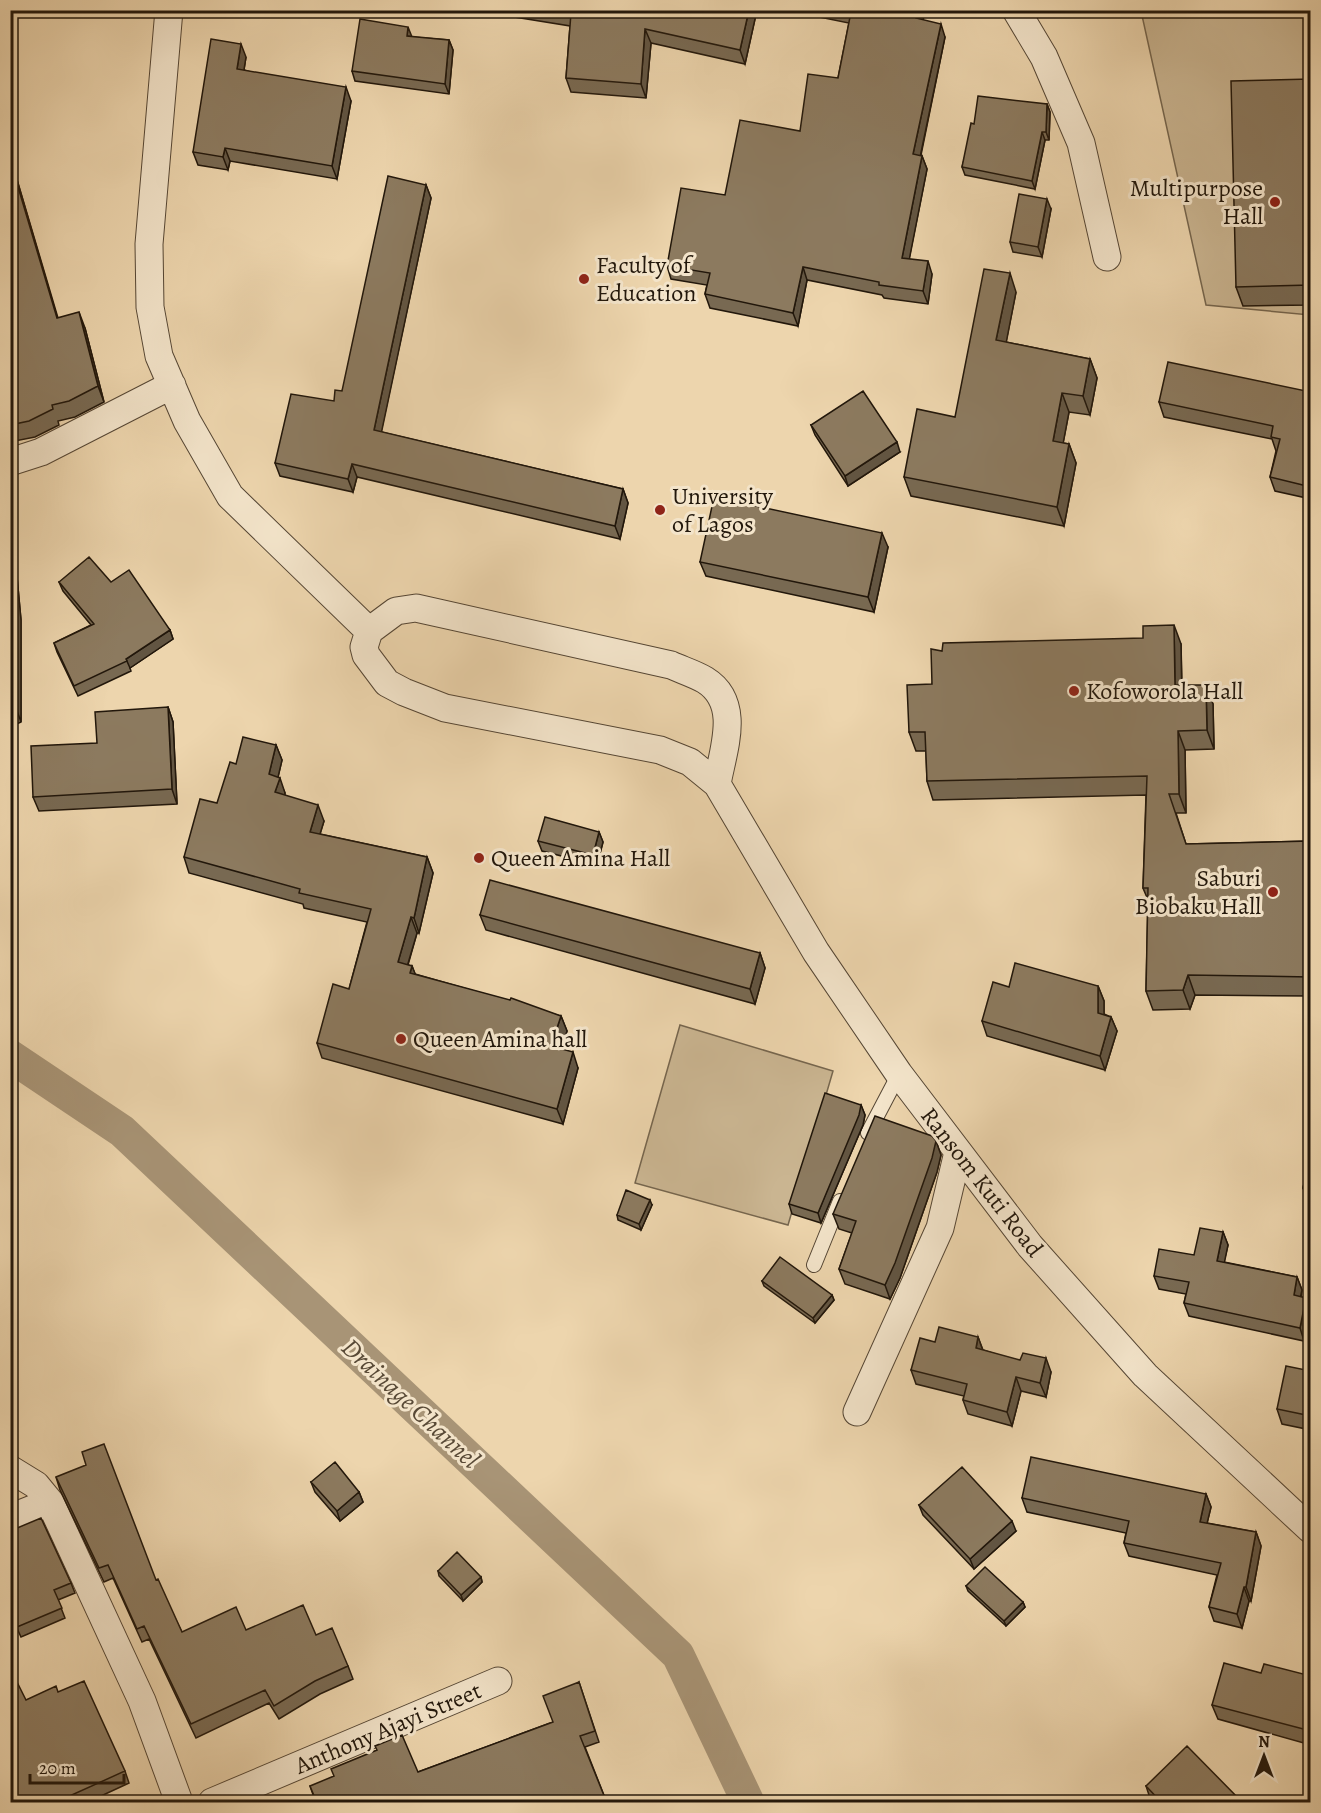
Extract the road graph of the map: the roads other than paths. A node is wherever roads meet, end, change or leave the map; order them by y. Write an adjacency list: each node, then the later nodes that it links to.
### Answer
1 (169, 10): 4 (street)
2 (1016, 10): 3 (street)
3 (1107, 257)
4 (172, 385): 5 (street); 6 (street)
5 (10, 462)
6 (369, 631): 7 (street); 7 (street)
7 (717, 784): 8 (street, Ransom Kuti Road)
8 (899, 1074): 9 (lane); 10 (street, Ransom Kuti Road)
9 (863, 1146)
10 (958, 1152): 13 (street); 17 (street, Ransom Kuti Road)
11 (845, 1190): 12 (lane)
12 (814, 1265)
13 (857, 1412)
14 (10, 1469): 15 (street)
15 (50, 1503): 16 (street); 19 (street)
16 (10, 1518)
17 (1311, 1529)
18 (498, 1682): 20 (street, Anthony Ajayi Street)
19 (179, 1803)
20 (212, 1803)

